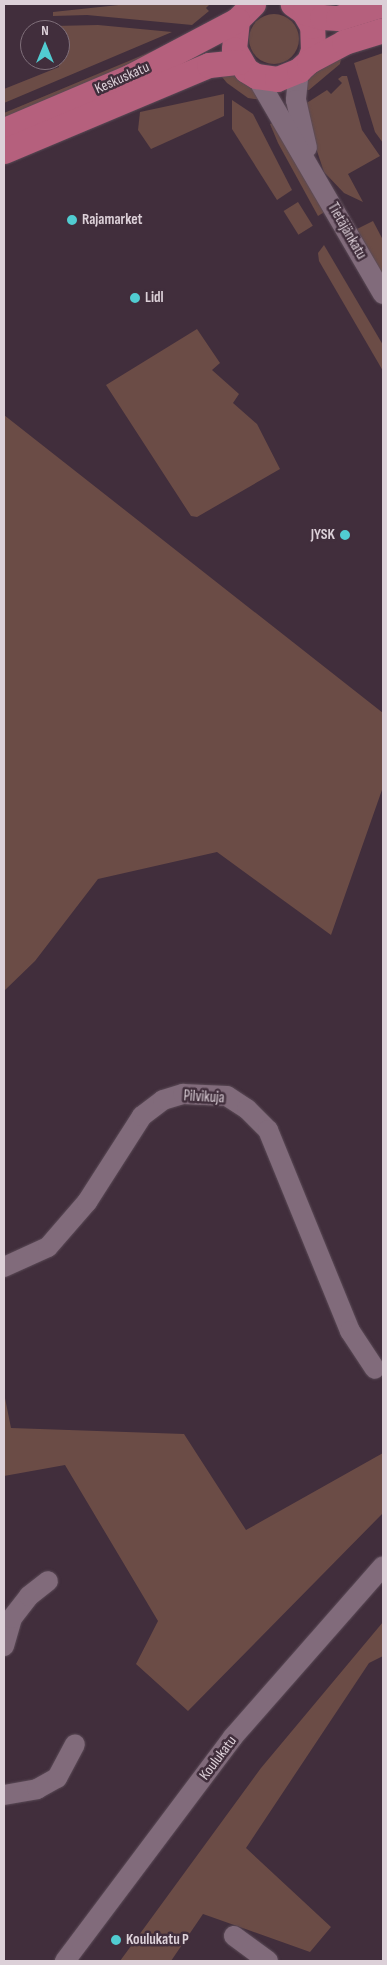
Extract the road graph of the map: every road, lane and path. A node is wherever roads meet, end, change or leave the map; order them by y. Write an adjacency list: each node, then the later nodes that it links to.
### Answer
1 (383, 4): 2 (main road)
2 (297, 6): 5 (main road)
3 (249, 8): 6 (main road); 7 (main road, Keskuskatu)
4 (383, 30): 5 (main road)
5 (304, 66): 6 (main road, Keskuskatu); 9 (street, Tietäjänkatu)
6 (248, 69): 8 (main road, Keskuskatu); 9 (street, Tietäjänkatu)
7 (4, 130)
8 (4, 151)
9 (311, 167): 10 (street, Tietäjänkatu)
10 (383, 294)
11 (4, 1267): 12 (street, Pilvikuja)
12 (375, 1369)
13 (383, 1566): 19 (street, Koulukatu)
14 (48, 1581): 15 (street)
15 (4, 1646)
16 (75, 1744): 17 (street)
17 (4, 1795)
18 (234, 1936): 20 (street)
19 (65, 1961)
20 (268, 1961)

